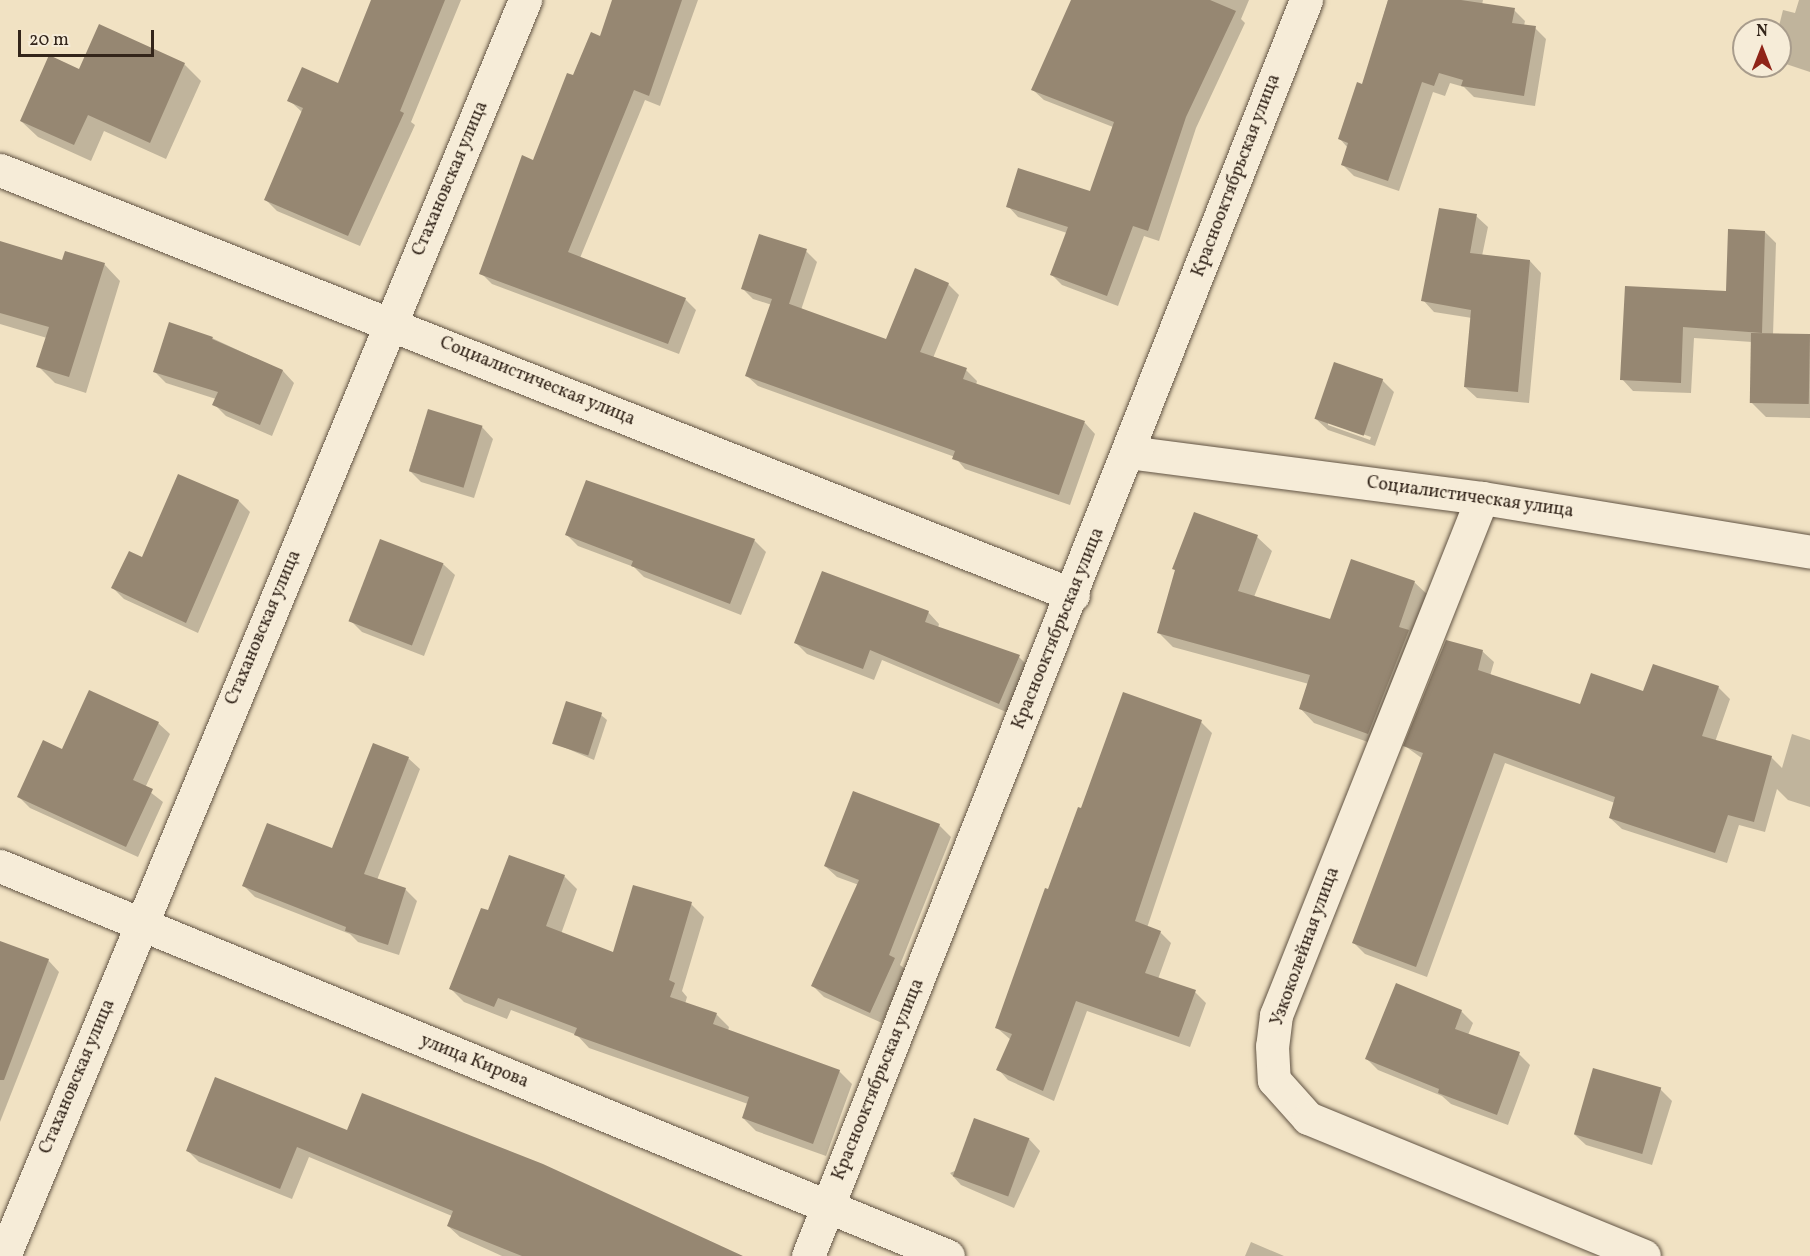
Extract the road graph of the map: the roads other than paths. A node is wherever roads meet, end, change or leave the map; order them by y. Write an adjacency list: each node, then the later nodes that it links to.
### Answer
1 (525, 0): 4 (street, Стахановская улица)
2 (1306, 0): 5 (street, Краснооктябрьская улица)
3 (0, 170): 4 (street, Социалистическая улица)
4 (391, 324): 8 (street, Социалистическая улица); 10 (street, Стахановская улица)
5 (1128, 452): 6 (street, Социалистическая улица); 8 (street, Краснооктябрьская улица)
6 (1482, 498): 7 (street, Социалистическая улица); 15 (street, Узкоколейная улица)
7 (1810, 552)
8 (1072, 595): 11 (street, Краснооктябрьская улица)
9 (0, 866): 10 (street, улица Кирова)
10 (141, 926): 11 (street, улица Кирова); 12 (street, Стахановская улица)
11 (828, 1206): 13 (street, Краснооктябрьская улица); 14 (street, улица Кирова)
12 (4, 1256)
13 (808, 1256)
14 (948, 1256)
15 (1644, 1256)

